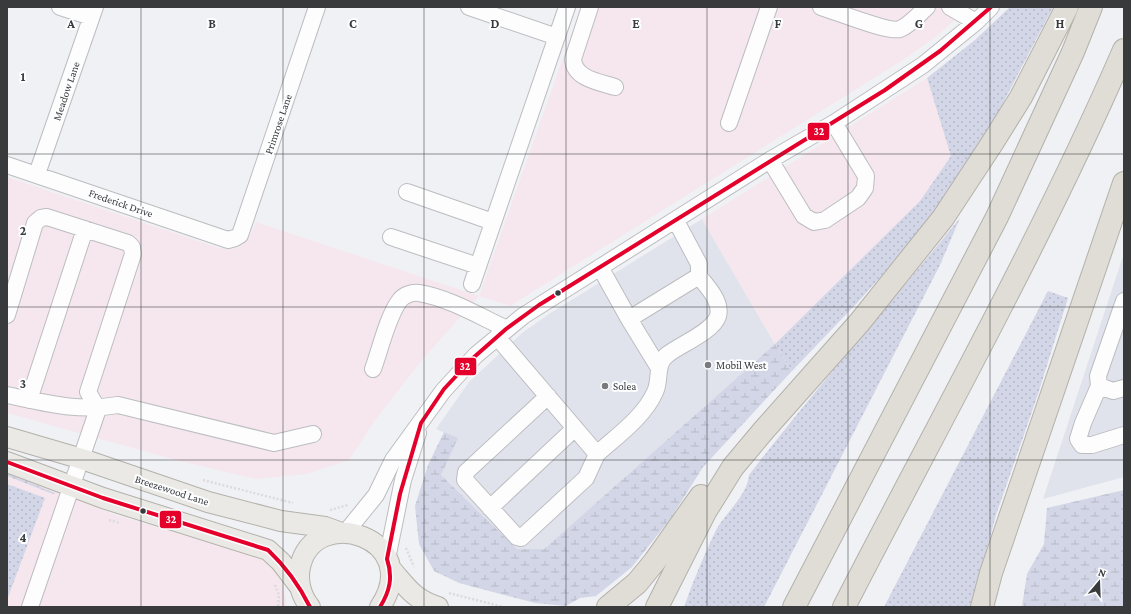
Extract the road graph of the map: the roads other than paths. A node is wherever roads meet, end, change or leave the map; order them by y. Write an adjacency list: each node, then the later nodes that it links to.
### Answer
1 (60, 7): 13 (street)
2 (317, 7): 29 (street, Primrose Lane)
3 (469, 7): 15 (street)
4 (566, 7): 15 (street)
5 (590, 7): 17 (street)
6 (769, 7): 18 (street)
7 (821, 7): 8 (street)
8 (927, 7)
9 (950, 7): 14 (street)
10 (991, 7): 14 (street)
11 (1067, 7): 48 (highway)
12 (1091, 7): 66 (highway)
13 (93, 12): 22 (street, Meadow Lane)
14 (976, 22): 19 (street)
15 (557, 37): 26 (street)
16 (1124, 50): 67 (highway)
17 (615, 87)
18 (729, 123)
19 (834, 123): 20 (street); 20 (street)
20 (770, 160): 25 (street)
21 (7, 165): 22 (street, Frederick Drive)
22 (37, 174): 29 (street, Frederick Drive)
23 (1124, 183): 56 (highway)
24 (407, 192): 26 (street)
25 (676, 221): 31 (street); 32 (street)
26 (493, 222): 30 (street)
27 (85, 229): 35 (street); 44 (street); 45 (street)
28 (391, 237): 30 (street)
29 (235, 238)
30 (478, 266): 33 (street)
31 (600, 267): 36 (street); 37 (street)
32 (699, 276): 36 (street); 38 (street)
33 (472, 284)
34 (1124, 300): 40 (street)
35 (7, 316)
36 (629, 320): 38 (street)
37 (502, 333): 39 (street); 43 (street); 46 (street)
38 (659, 368): 52 (street)
39 (373, 369)
40 (1099, 386): 41 (street); 50 (street)
41 (1124, 388)
42 (7, 395): 44 (street)
43 (548, 396): 47 (street); 57 (street)
44 (29, 400): 45 (street)
45 (98, 409): 49 (street); 53 (street)
46 (420, 424): 58 (street); 59 (street)
47 (575, 428): 52 (street); 57 (street)
48 (764, 430): 64 (highway); 65 (highway)
49 (313, 434)
50 (1124, 435)
51 (7, 437): 53 (main road, Breezewood Lane)
52 (597, 454): 57 (street)
53 (82, 459): 55 (street); 58 (main road, Breezewood Lane)
54 (7, 462): 55 (main road)
55 (72, 486): 60 (main road); 62 (street)
56 (1015, 505): 68 (highway); 69 (highway)
57 (490, 508)
58 (342, 532): 59 (main road, Breezewood Lane); 60 (main road)
59 (389, 564): 61 (main road); 63 (main road)
60 (302, 599)
61 (441, 599)
62 (30, 607)
63 (380, 607)
64 (608, 607)
65 (657, 607)
66 (794, 607)
67 (844, 607)
68 (982, 607)
69 (991, 607)

